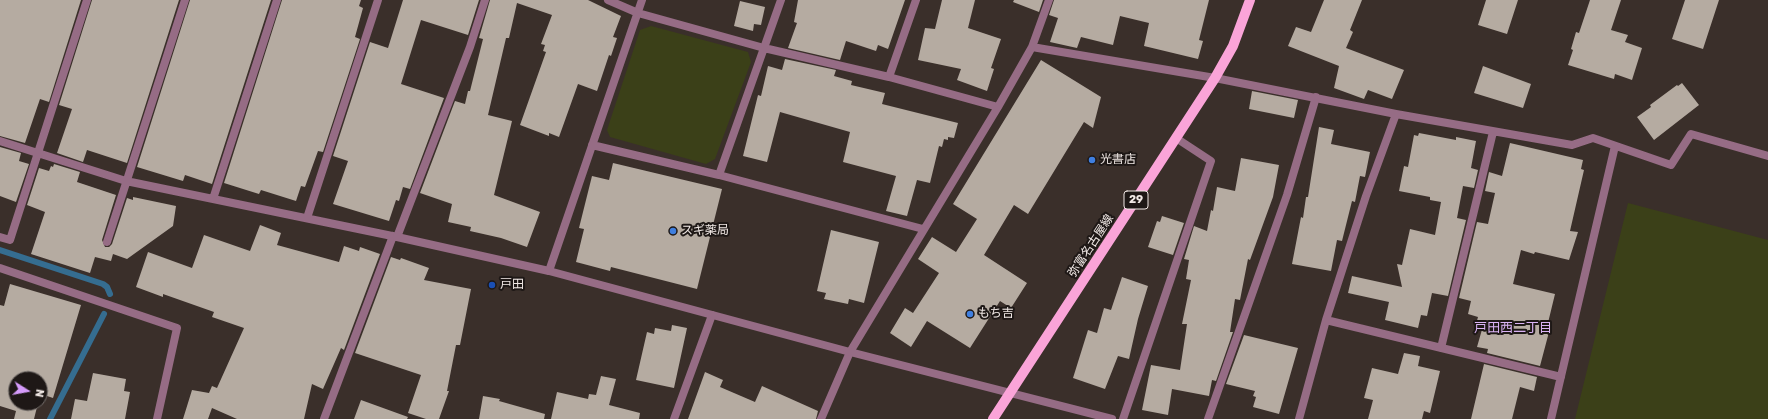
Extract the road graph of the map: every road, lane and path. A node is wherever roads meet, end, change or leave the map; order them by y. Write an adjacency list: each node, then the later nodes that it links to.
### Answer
1 (87, 0): 25 (street)
2 (185, 0): 28 (street)
3 (278, 0): 29 (street)
4 (378, 0): 30 (street)
5 (485, 0): 32 (street)
6 (608, 0): 12 (street)
7 (642, 0): 12 (street)
8 (780, 0): 14 (street)
9 (916, 0): 15 (street)
10 (1049, 0): 13 (street)
11 (1250, 0): 16 (main road, 弥富名古屋線 / 29)
12 (638, 13): 14 (street); 23 (street)
13 (1032, 47): 16 (street); 18 (street)
14 (764, 48): 15 (street); 27 (street)
15 (889, 77): 18 (street)
16 (1215, 78): 17 (street); 21 (main road, 弥富名古屋線 / 29)
17 (1316, 97): 19 (street); 50 (street)
18 (998, 107): 31 (street)
19 (1396, 114): 20 (street); 38 (street)
20 (1492, 132): 24 (street); 39 (street)
21 (1176, 138): 42 (main road, 弥富名古屋線 / 29); 49 (street)
22 (0, 141): 25 (street)
23 (592, 145): 27 (street); 36 (street)
24 (1615, 146): 26 (street); 41 (street)
25 (38, 153): 28 (street); 33 (street)
26 (1768, 156)
27 (719, 175): 31 (street)
28 (126, 182): 29 (street); 34 (street)
29 (213, 199): 30 (street)
30 (306, 218): 32 (street)
31 (923, 229): 40 (street)
32 (395, 236): 36 (street); 44 (street)
33 (0, 237)
34 (107, 242)
35 (0, 268): 43 (street)
36 (548, 271): 37 (street)
37 (712, 315): 40 (street); 45 (street)
38 (1326, 320): 39 (street); 51 (street)
39 (1441, 348): 41 (street)
40 (850, 352): 42 (street); 46 (street)
41 (1561, 377): 52 (street)
42 (1010, 393): 47 (main road, 弥富名古屋線 / 29); 48 (street)
43 (157, 419)
44 (324, 419)
45 (674, 419)
46 (821, 419)
47 (993, 419)
48 (1112, 419)
49 (1123, 419)
50 (1208, 419)
51 (1299, 419)
52 (1551, 419)

